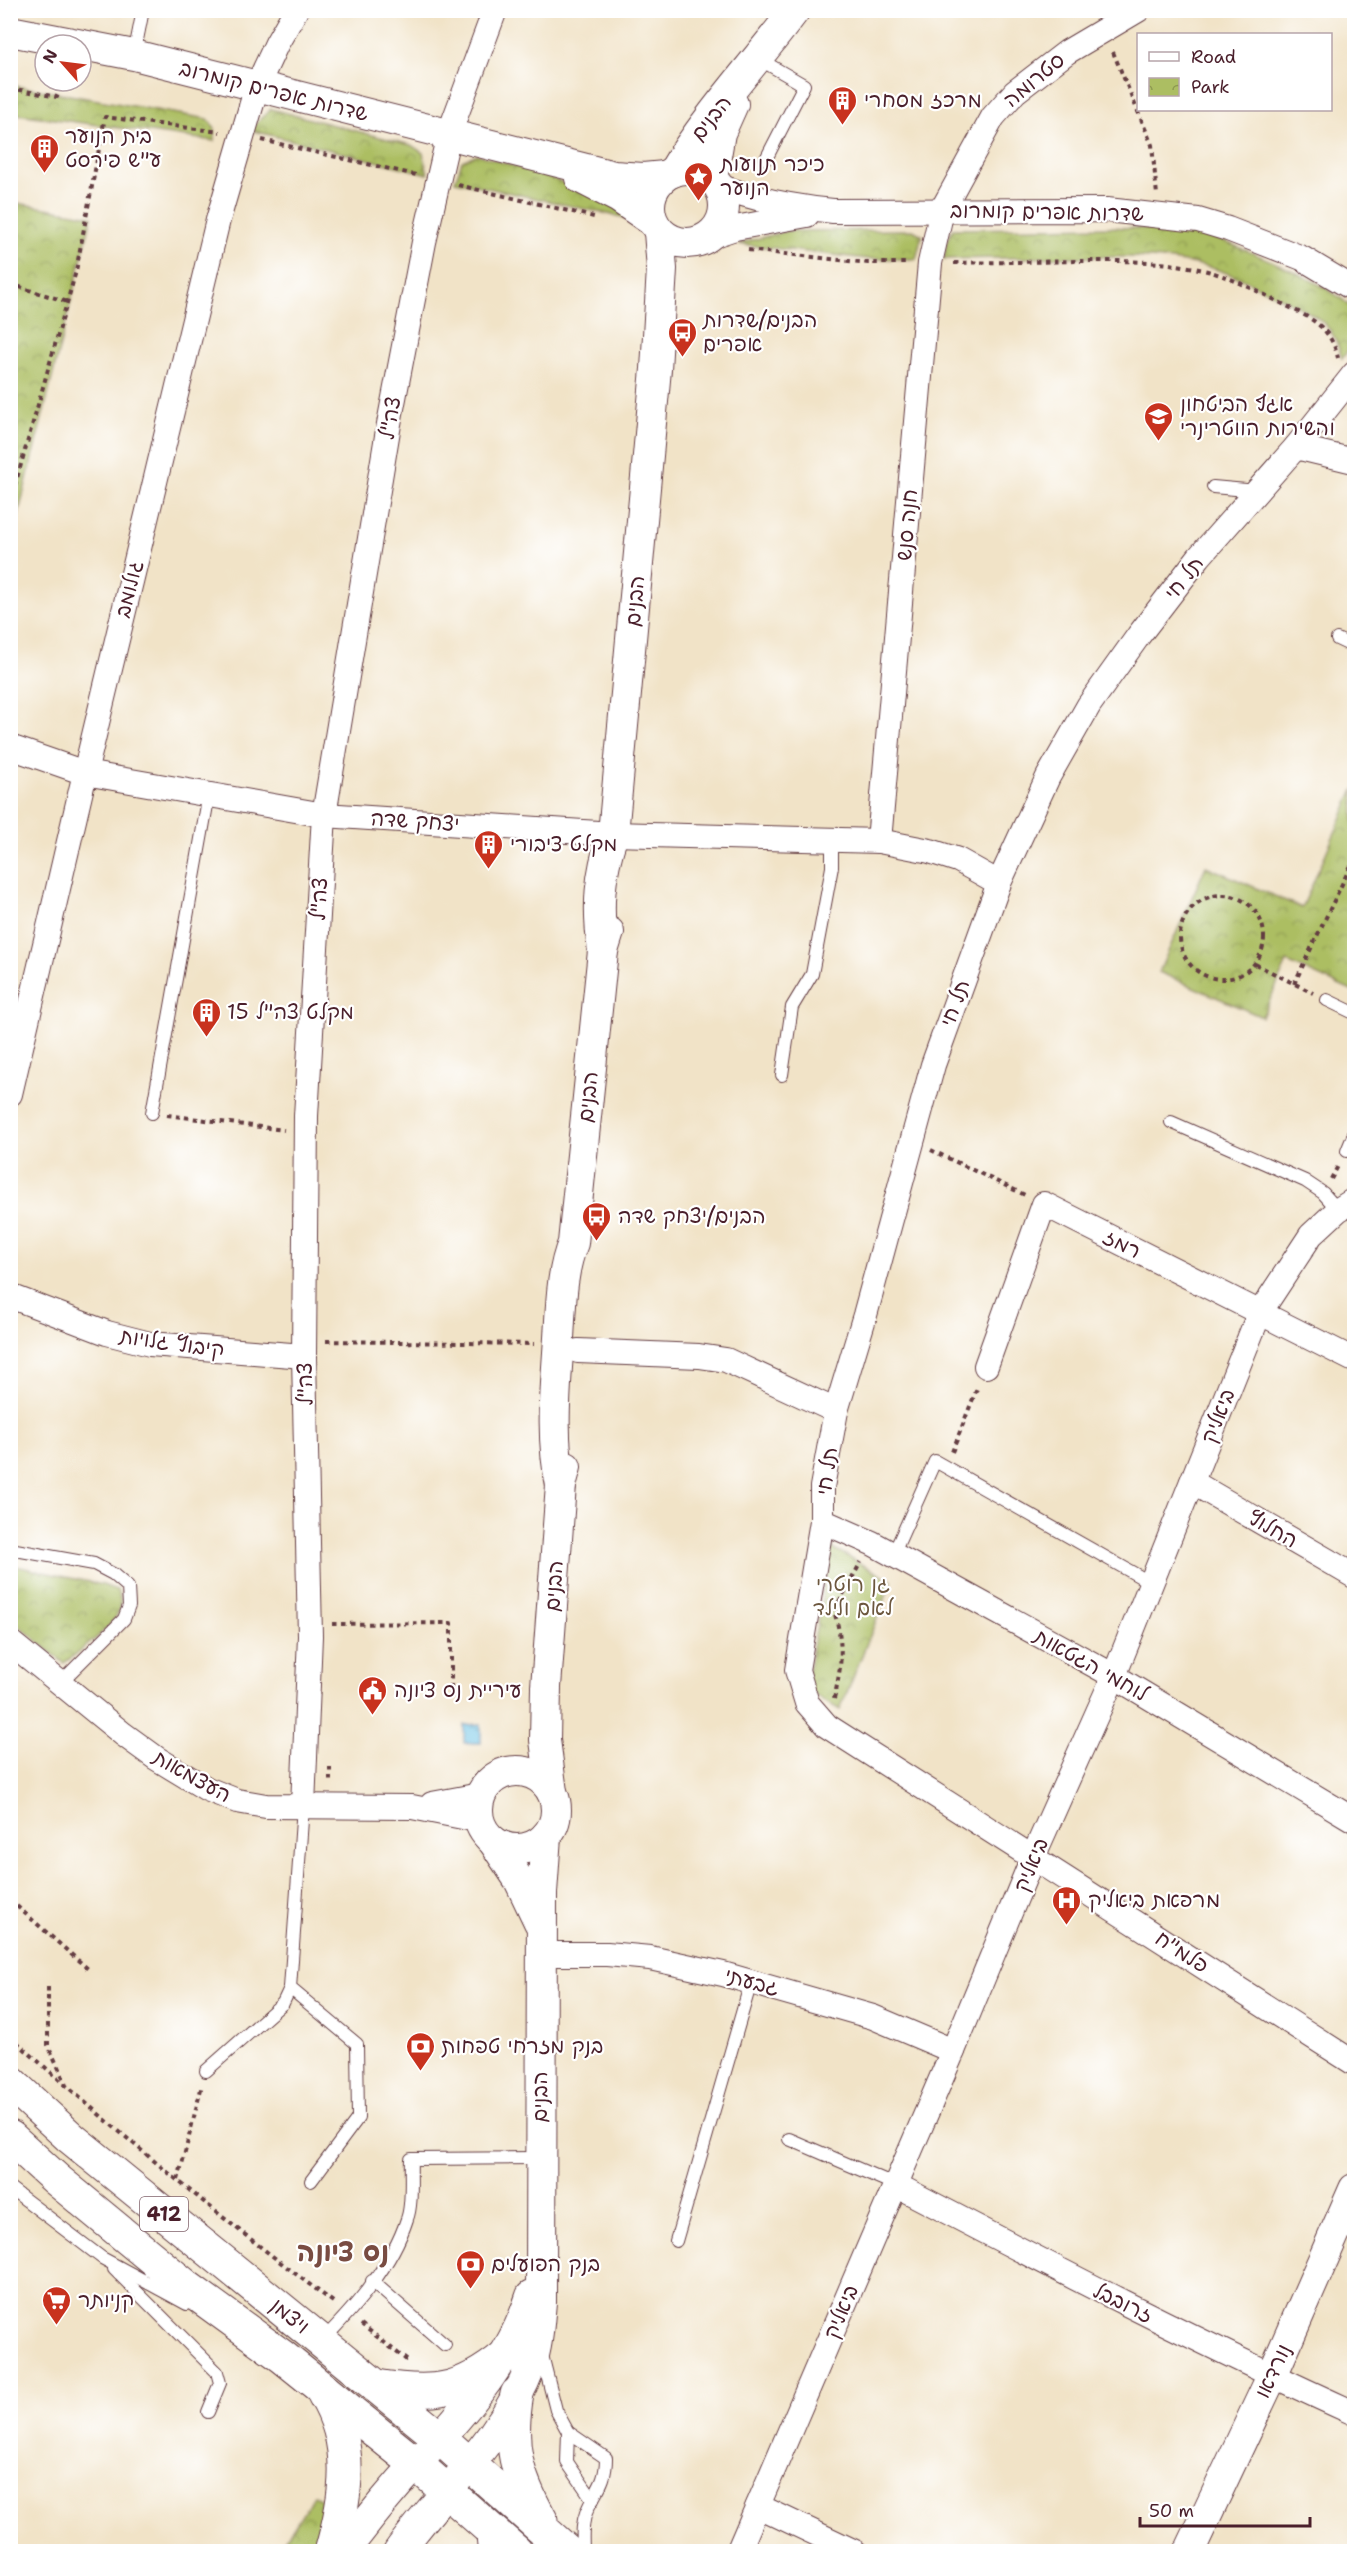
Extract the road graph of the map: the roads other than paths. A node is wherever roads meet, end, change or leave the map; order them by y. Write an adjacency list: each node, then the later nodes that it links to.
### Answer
1 (143, 10): 7 (lane)
2 (296, 10): 9 (street, גולומב)
3 (495, 10): 10 (street, צה"ל)
4 (795, 10): 8 (street, הבנים)
5 (1138, 10): 16 (street, סטרומה)
6 (10, 32): 7 (street, שדרות אפרים קומרוב)
7 (134, 56): 9 (street, שדרות אפרים קומרוב)
8 (756, 63): 12 (lane); 13 (street, הבנים); 14 (street, הבנים)
9 (257, 86): 10 (street, שדרות אפרים קומרוב); 29 (street, גולומב)
10 (449, 134): 11 (street, שדרות אפרים קומרוב); 31 (street, צה"ל)
11 (537, 157): 13 (street, שדרות אפרים קומרוב); 17 (street, שדרות אפרים קומרוב)
12 (766, 159)
13 (669, 174): 14 (street); 17 (street)
14 (715, 183): 15 (street, שדרות אפרים קומרוב); 18 (street)
15 (832, 210): 16 (street, שדרות אפרים קומרוב); 18 (street, שדרות אפרים קומרוב)
16 (942, 210): 19 (street, שדרות אפרים קומרוב); 34 (street, חנה סנש)
17 (656, 226): 18 (street); 20 (street, הבנים)
18 (702, 240): 20 (street, הבנים)
19 (1354, 289)
20 (656, 369): 32 (street, הבנים)
21 (1354, 374): 22 (street, תל חי)
22 (1296, 447): 23 (street); 25 (street, תל חי)
23 (1354, 461)
24 (1213, 488): 25 (lane)
25 (1258, 491): 35 (street, תל חי)
26 (1337, 639): 27 (lane)
27 (1354, 647)
28 (10, 747): 29 (street, יצחק שדה)
29 (85, 773): 30 (street, יצחק שדה); 39 (street, גולומב)
30 (209, 794): 31 (street, יצחק שדה); 40 (lane)
31 (324, 815): 32 (street, יצחק שדה); 48 (street, צה"ל)
32 (614, 834): 33 (street, יצחק שדה); 45 (street, הבנים)
33 (832, 840): 34 (street, יצחק שדה); 38 (lane)
34 (879, 841): 35 (street, יצחק שדה)
35 (999, 883): 52 (street, תל חי)
36 (1327, 1000): 37 (lane)
37 (1354, 1013)
38 (782, 1075)
39 (10, 1094)
40 (152, 1113)
41 (1171, 1122): 44 (lane)
42 (1354, 1134): 43 (lane)
43 (1347, 1151)
44 (1338, 1201): 47 (street, ביאליק)
45 (573, 1243): 49 (street, הבנים); 54 (street, הבנים)
46 (10, 1296): 48 (street, קיבוץ גלויות)
47 (1259, 1314): 50 (street, רמז); 51 (street, רמז); 53 (street, ביאליק)
48 (304, 1348): 66 (street, צה"ל)
49 (578, 1351): 52 (street); 54 (street, הבנים)
50 (1354, 1360)
51 (986, 1366)
52 (836, 1411): 55 (street, תל חי)
53 (1192, 1482): 58 (street, החלוץ); 59 (street, ביאליק)
54 (561, 1485): 63 (street, הבנים)
55 (822, 1521): 57 (street, לוחמי הגטאות); 64 (street, תל חי)
56 (10, 1549): 62 (lane)
57 (883, 1549): 59 (lane); 61 (street, לוחמי הגטאות)
58 (1354, 1576)
59 (1151, 1583): 61 (street, ביאליק)
60 (10, 1642): 62 (street, העצמאות)
61 (1113, 1676): 68 (street, לוחמי הגטאות); 70 (street, ביאליק)
62 (60, 1683): 66 (street, העצמאות)
63 (546, 1687): 65 (street, הבנים); 67 (street, הבנים)
64 (827, 1725): 70 (street, פלמ"ח)
65 (552, 1792): 67 (street); 69 (street)
66 (303, 1806): 67 (street, העצמאות); 73 (lane)
67 (487, 1808): 69 (street); 71 (street, הבנים)
68 (1354, 1820)
69 (546, 1836): 71 (street, הבנים)
70 (1034, 1857): 74 (street, ביאליק); 75 (street, פלמ"ח)
71 (542, 1941): 72 (street, גבעתי); 80 (street, הבנים)
72 (751, 1982): 74 (street, גבעתי); 85 (lane)
73 (291, 1988): 76 (lane); 81 (lane)
74 (953, 2051): 82 (street, ביאליק)
75 (1354, 2063)
76 (206, 2071)
77 (10, 2082): 90 (main road, ויצמן / 412)
78 (10, 2137): 93 (main road, ויצמן / 412)
79 (789, 2139): 82 (lane)
80 (540, 2158): 87 (street, הבנים); 88 (lane)
81 (311, 2181)
82 (896, 2185): 94 (street, זרובבל); 106 (street, ביאליק)
83 (10, 2188): 86 (lane)
84 (1354, 2189): 94 (street, נורדאו)
85 (676, 2241)
86 (102, 2258): 93 (lane); 98 (lane)
87 (540, 2267): 89 (street, הבנים); 92 (street, הבנים)
88 (372, 2281): 90 (lane); 91 (lane)
89 (538, 2337): 97 (street, הבנים); 100 (lane)
90 (321, 2342): 96 (main road, ויצמן / 412)
91 (445, 2345)
92 (505, 2356): 96 (main road); 101 (street, הבנים)
93 (283, 2357): 95 (main road, ויצמן / 412)
94 (1272, 2376): 99 (street, זרובבל); 109 (street, נורדאו)
95 (318, 2385): 102 (main road, ויצמן / 412); 110 (main road)
96 (374, 2386): 101 (main road, ויצמן / 412)
97 (517, 2394): 103 (street, הבנים); 108 (main road)
98 (208, 2412)
99 (1354, 2413)
100 (568, 2432): 105 (lane); 105 (lane)
101 (440, 2438): 102 (street, הבנים); 103 (main road, ויצמן / 412)
102 (416, 2464): 104 (main road, ויצמן / 412); 111 (street, הבנים)
103 (469, 2464): 104 (street, הבנים); 108 (main road, ויצמן / 412)
104 (446, 2490): 107 (main road, ויצמן / 412); 112 (street, הבנים)
105 (593, 2500): 114 (lane)
106 (758, 2506): 115 (street, ביאליק); 116 (street)
107 (482, 2536): 113 (main road, ויצמן / 412)
108 (559, 2543)
109 (1194, 2547)
110 (331, 2552)
111 (344, 2552)
112 (398, 2552)
113 (516, 2552)
114 (583, 2552)
115 (738, 2552)
116 (855, 2552)

